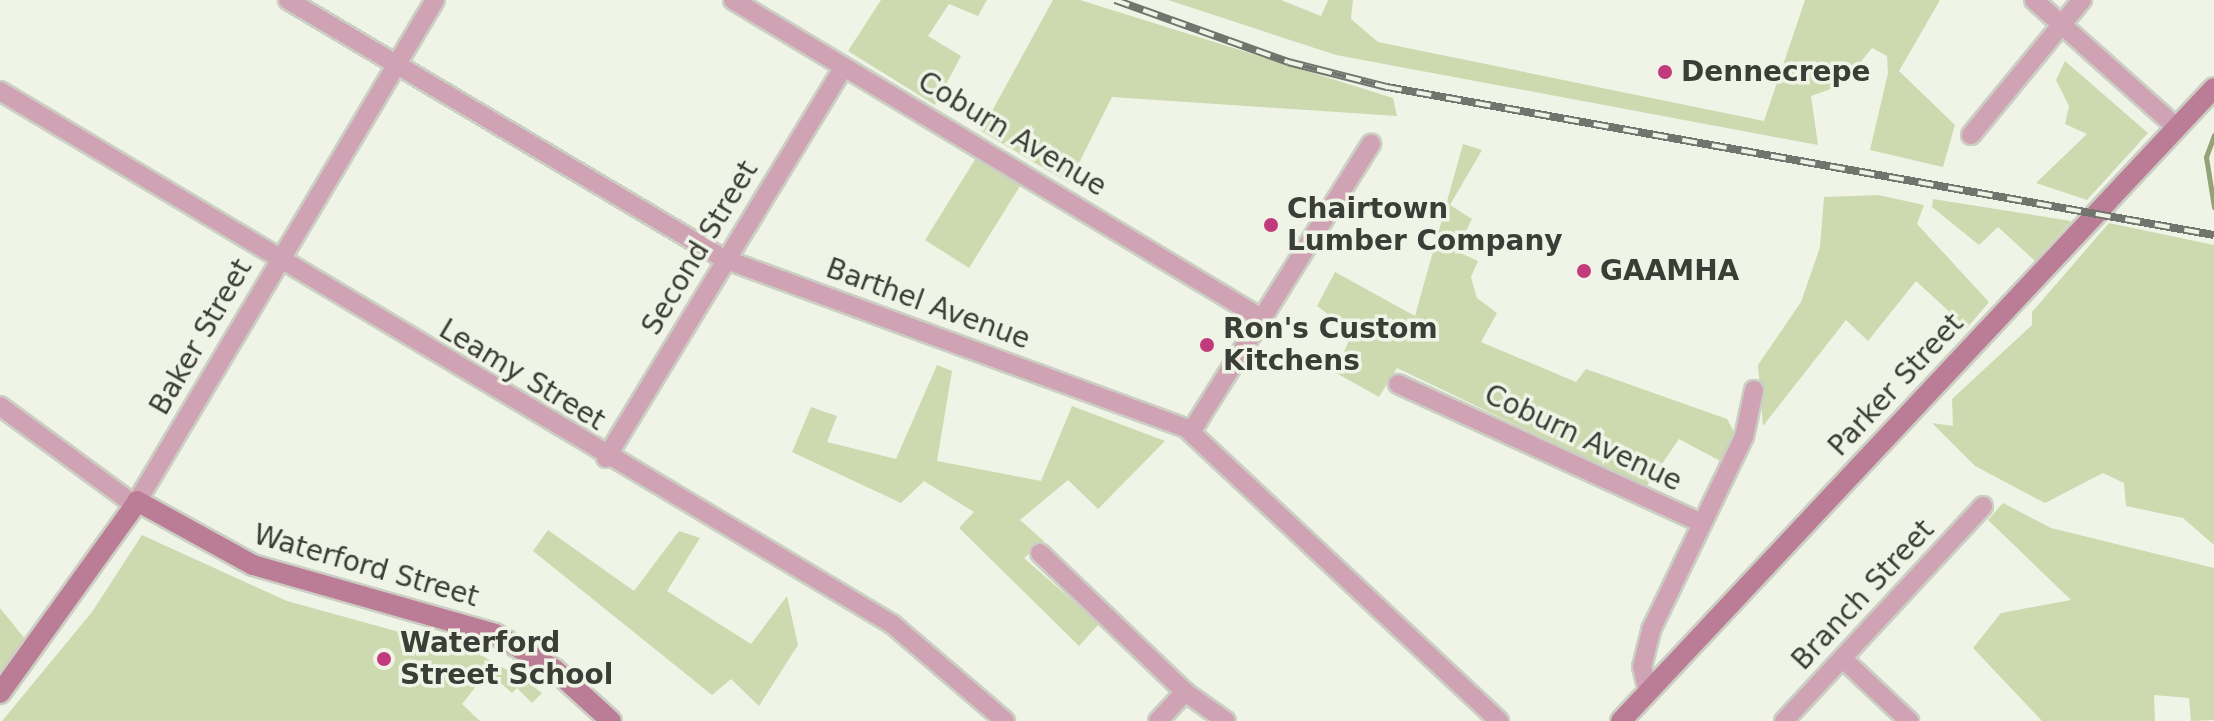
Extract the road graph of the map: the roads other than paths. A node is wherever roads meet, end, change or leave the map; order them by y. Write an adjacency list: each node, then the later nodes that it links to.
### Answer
1 (288, 0): 7 (street, Barthel Avenue)
2 (435, 0): 7 (street, Baker Street)
3 (733, 0): 8 (street, Coburn Avenue)
4 (2034, 0): 6 (street)
5 (2082, 0): 6 (street)
6 (2063, 24): 11 (street); 12 (street)
7 (395, 65): 14 (street, Barthel Avenue); 15 (street, Baker Street)
8 (843, 68): 14 (street, Second Street); 16 (street, Coburn Avenue)
9 (2214, 88): 11 (main road, Parker Street)
10 (0, 91): 15 (street, Leamy Street)
11 (2176, 127): 28 (main road, Parker Street)
12 (1971, 135)
13 (1371, 144): 16 (street)
14 (724, 259): 20 (street, Barthel Avenue); 21 (street, Second Street)
15 (278, 261): 21 (street, Leamy Street); 22 (street, Baker Street)
16 (1261, 318): 20 (street)
17 (1398, 384): 24 (street, Coburn Avenue)
18 (1754, 390): 24 (street)
19 (0, 406): 22 (street, Waterford Street)
20 (1191, 432): 35 (street, Barthel Avenue)
21 (606, 458): 32 (street, Leamy Street)
22 (136, 503): 29 (main road, Baker Street); 31 (main road, Waterford Street)
23 (1983, 506): 26 (street, Branch Street)
24 (1701, 523): 28 (street)
25 (1040, 553): 27 (street)
26 (1843, 659): 36 (street, Branch Street); 37 (street)
27 (1185, 692): 33 (street); 34 (street)
28 (1648, 692): 30 (main road, Parker Street)
29 (0, 693)
30 (1623, 720)
31 (611, 721)
32 (1005, 721)
33 (1158, 721)
34 (1226, 721)
35 (1499, 721)
36 (1784, 721)
37 (1909, 721)

